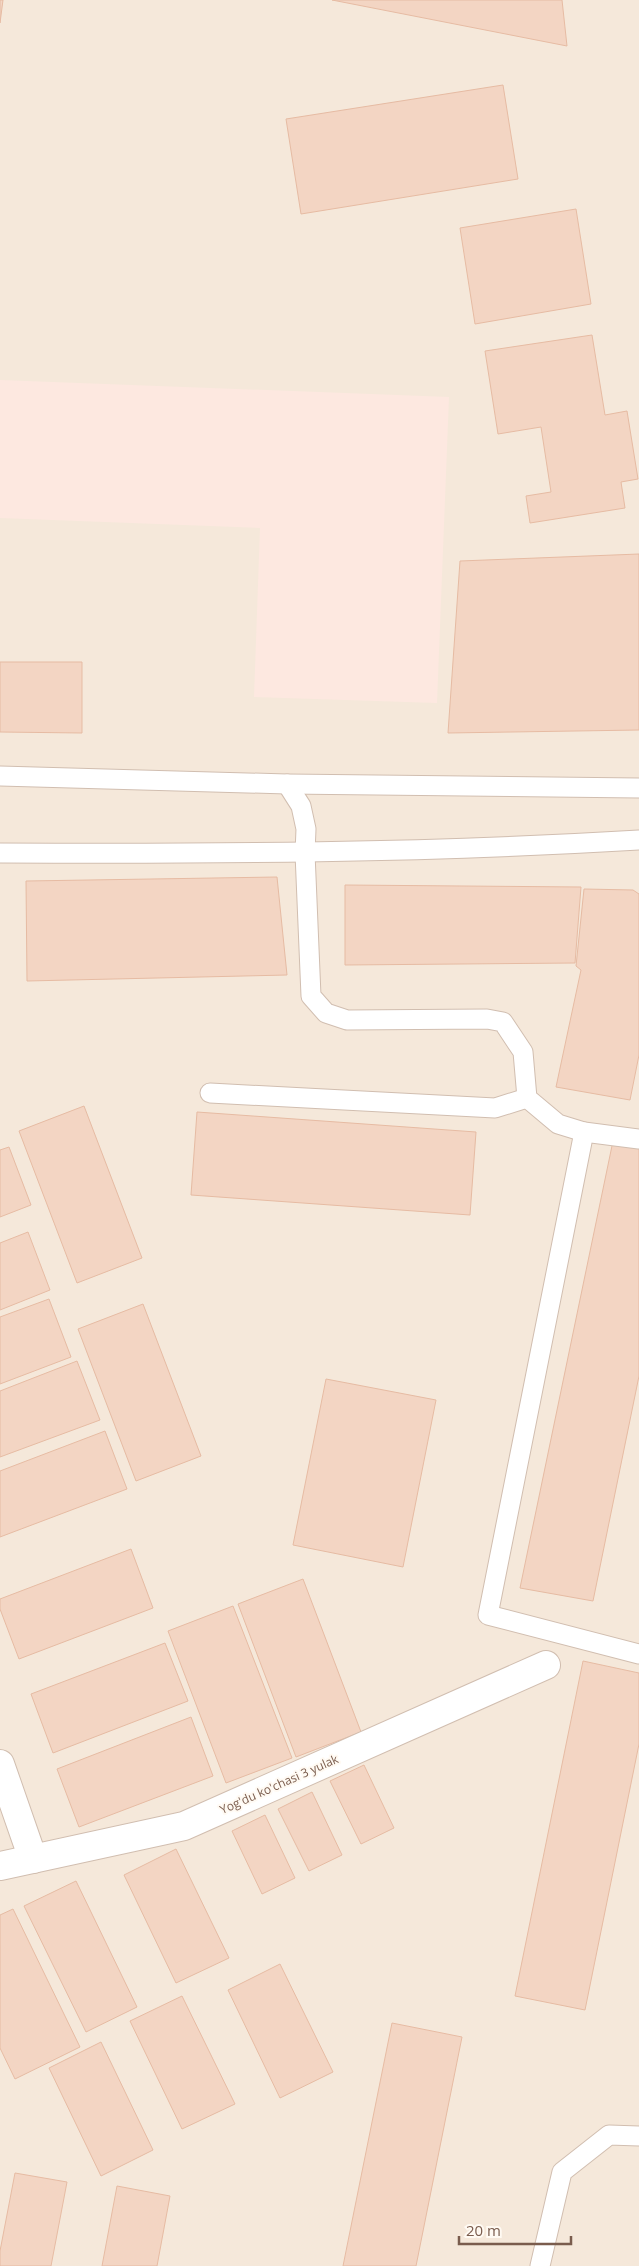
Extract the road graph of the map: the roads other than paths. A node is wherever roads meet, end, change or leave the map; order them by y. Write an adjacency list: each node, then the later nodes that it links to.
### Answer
1 (0, 776): 2 (lane)
2 (287, 784): 3 (lane); 6 (lane)
3 (639, 788)
4 (639, 840): 6 (lane)
5 (0, 853): 6 (lane)
6 (305, 853): 8 (lane)
7 (210, 1094): 8 (lane)
8 (527, 1098): 9 (lane)
9 (584, 1132): 10 (lane); 11 (lane)
10 (639, 1139)
11 (639, 1654)
12 (546, 1665): 14 (street, Yog'du ko'chasi 3 yulak)
13 (0, 1764): 14 (street)
14 (33, 1859): 15 (street, Yog'du ko'chasi 3 yulak)
15 (0, 1866)
16 (639, 2136): 17 (lane)
17 (540, 2266)

